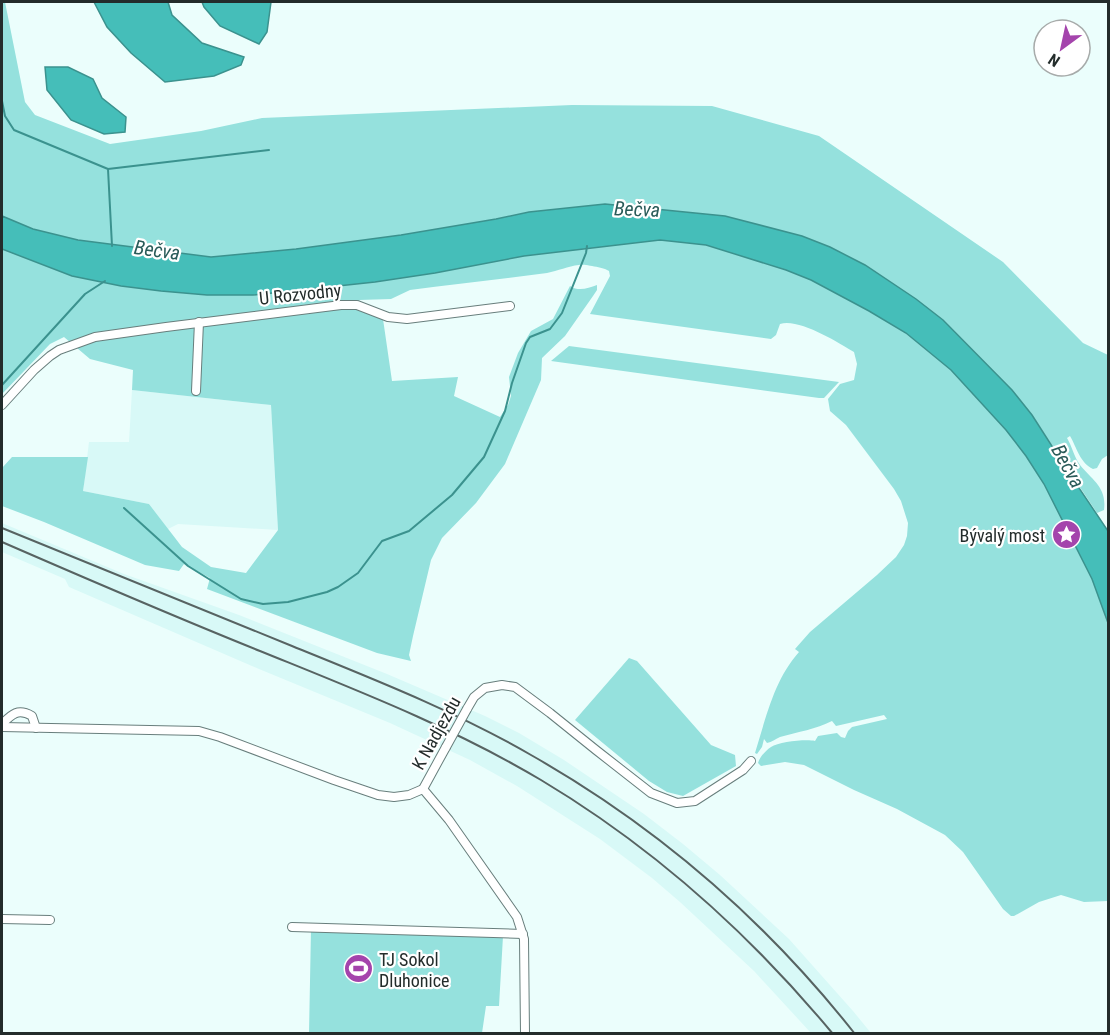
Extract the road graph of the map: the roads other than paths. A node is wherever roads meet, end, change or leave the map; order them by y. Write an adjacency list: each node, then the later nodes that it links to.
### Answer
1 (510, 306): 2 (street, U Rozvodny)
2 (200, 322): 3 (street); 4 (street, U Rozvodny)
3 (196, 391)
4 (2, 405)
5 (2, 725): 6 (street, K Nadjezdu); 6 (street)
6 (36, 728): 8 (street, K Nadjezdu)
7 (751, 760): 8 (street, K Nadjezdu, bridge)
8 (423, 789): 12 (street)
9 (2, 919): 10 (street)
10 (50, 920)
11 (292, 927): 12 (street)
12 (523, 934): 13 (street)
13 (525, 1034)

